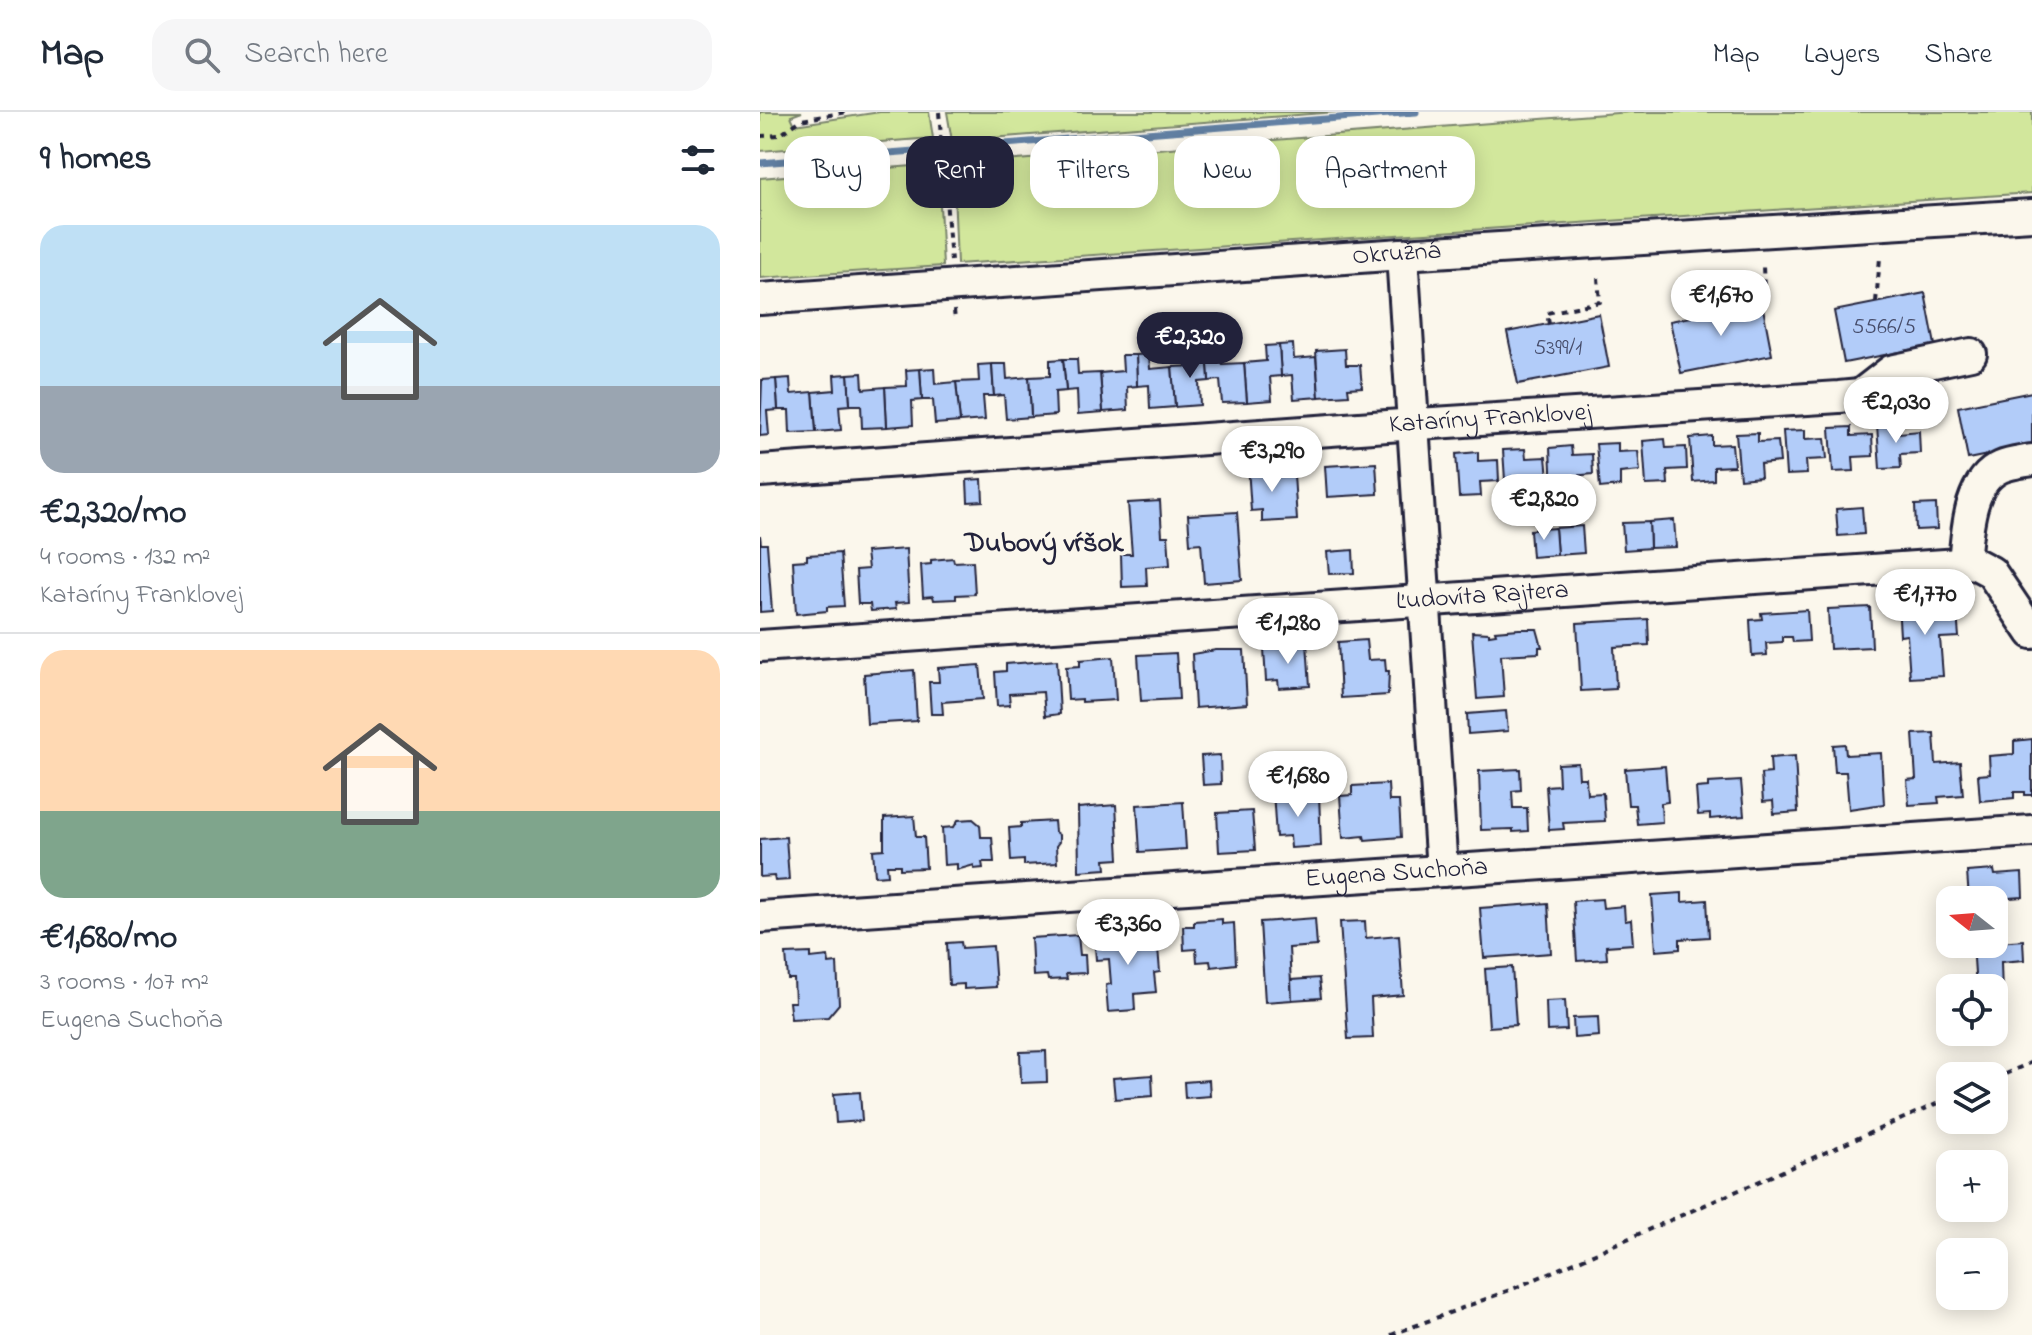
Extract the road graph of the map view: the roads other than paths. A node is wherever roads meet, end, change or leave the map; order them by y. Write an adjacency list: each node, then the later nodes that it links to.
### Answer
1 (2032, 215): 2 (street, Okružná)
2 (1402, 254): 3 (street, Okružná); 5 (street)
3 (760, 299)
4 (1971, 354): 5 (street, Kataríny Franklovej)
5 (1413, 424): 7 (street, Kataríny Franklovej); 10 (street)
6 (2032, 460): 8 (street)
7 (760, 471)
8 (1964, 563): 9 (street); 10 (street, Ľudovíta Rajtera)
9 (2023, 599): 11 (street)
10 (1424, 602): 12 (street, Ľudovíta Rajtera); 14 (street)
11 (2032, 633)
12 (760, 646)
13 (2032, 831): 14 (street, Eugena Suchoňa)
14 (1442, 871): 15 (street, Eugena Suchoňa)
15 (760, 917)

